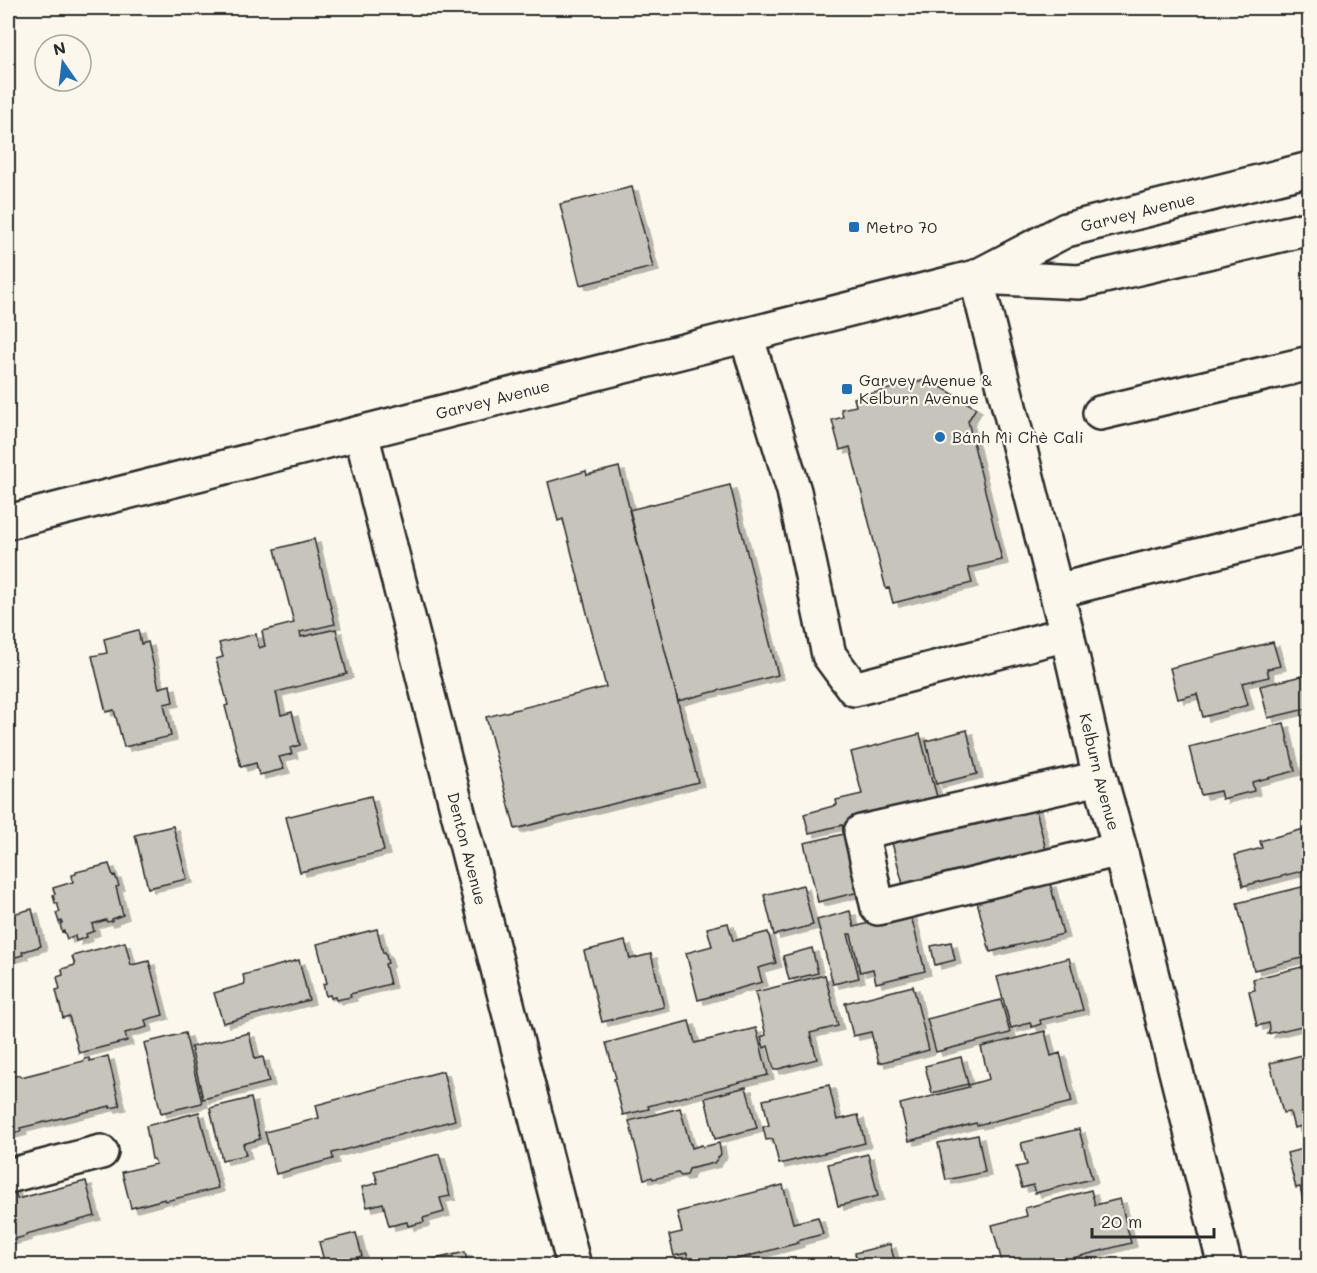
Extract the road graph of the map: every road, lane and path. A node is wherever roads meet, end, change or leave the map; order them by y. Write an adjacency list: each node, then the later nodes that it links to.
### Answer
1 (1310, 169): 3 (street, Garvey Avenue)
2 (1310, 228): 3 (street, Garvey Avenue)
3 (976, 277): 4 (street, Garvey Avenue); 10 (street, Kelburn Avenue)
4 (746, 335): 7 (street, Garvey Avenue); 11 (street)
5 (1310, 363): 6 (street)
6 (1100, 413)
7 (361, 433): 8 (street, Garvey Avenue); 16 (street, Denton Avenue)
8 (8, 522)
9 (1310, 528): 10 (street)
10 (1056, 591): 11 (street, Kelburn Avenue)
11 (1066, 634): 12 (street, Kelburn Avenue)
12 (1100, 777): 13 (street, Kelburn Avenue); 13 (street)
13 (1120, 849): 17 (street, Kelburn Avenue)
14 (101, 1152): 15 (street)
15 (8, 1176)
16 (574, 1266)
17 (1225, 1266)

